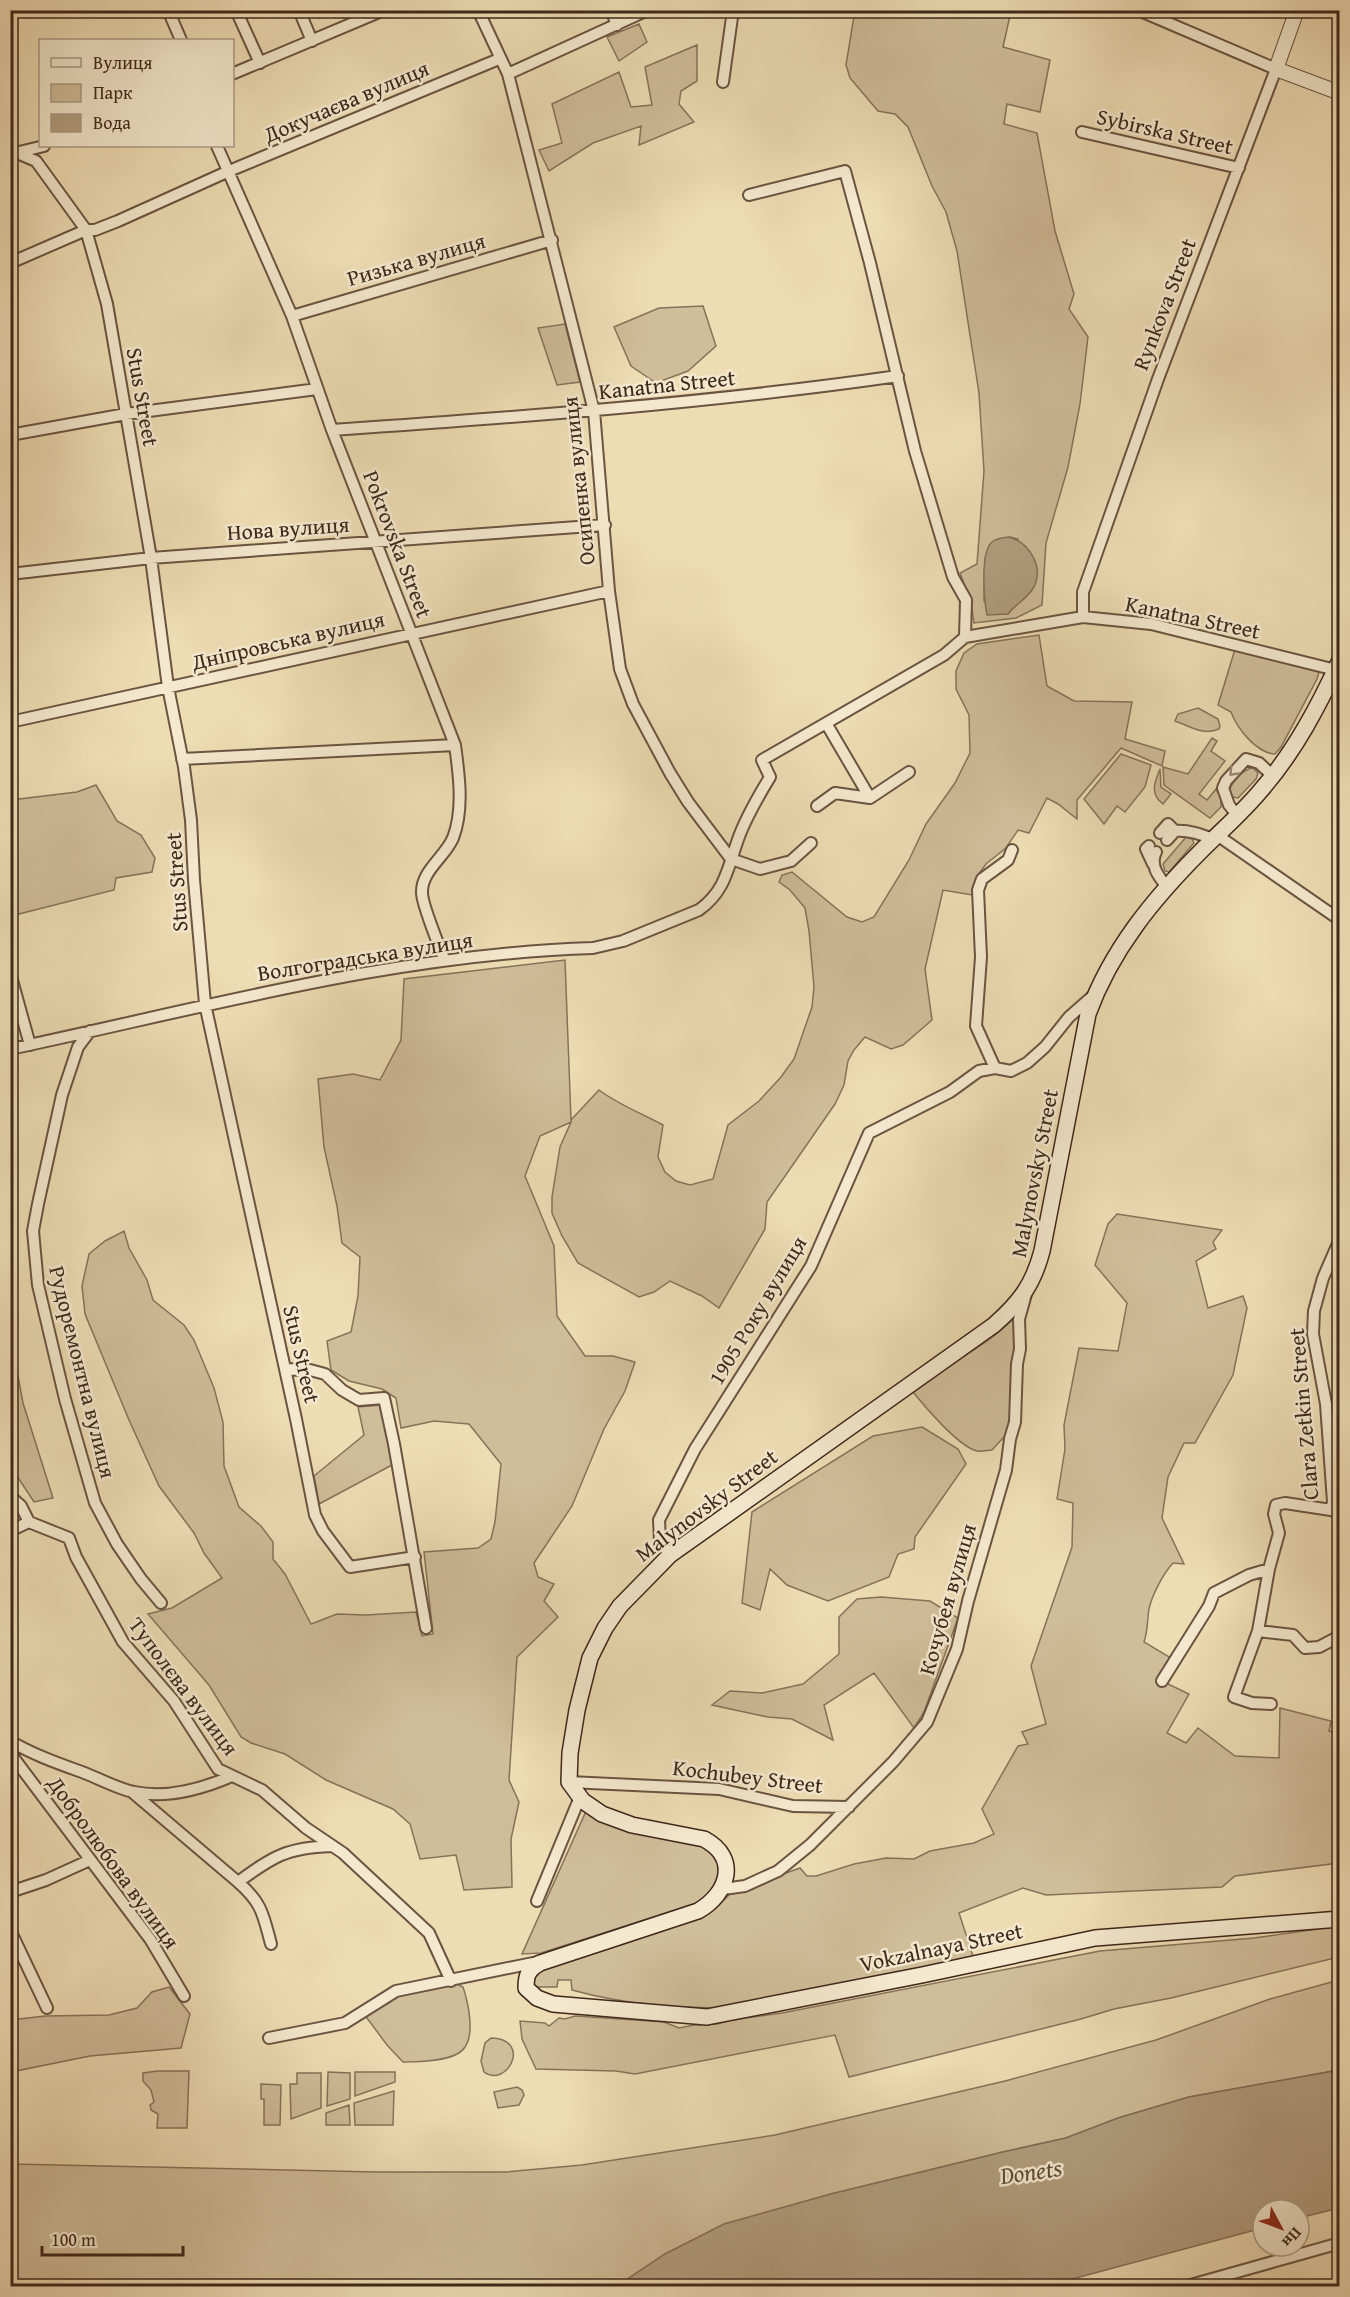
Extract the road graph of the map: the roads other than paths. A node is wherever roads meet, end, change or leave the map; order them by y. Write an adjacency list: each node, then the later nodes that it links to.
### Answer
1 (168, 10): 13 (street)
2 (236, 10): 16 (street)
3 (299, 10): 14 (street)
4 (384, 10): 11 (street)
5 (478, 10): 15 (street, Осипенка вулиця)
6 (611, 10): 12 (street)
7 (648, 10): 12 (street)
8 (733, 10): 20 (street)
9 (1138, 10): 17 (street)
10 (1297, 10): 17 (street, Rynkova Street)
11 (360, 15): 14 (street)
12 (617, 25): 19 (street)
13 (181, 39)
14 (312, 41): 16 (street)
15 (499, 59): 19 (street, Осипенка вулиця); 27 (street, Докучаєва вулиця)
16 (260, 63): 18 (street)
17 (1276, 69): 21 (street); 26 (street, Rynkova Street)
18 (234, 73)
19 (508, 74): 30 (street, Осипенка вулиця)
20 (723, 82)
21 (1340, 93)
22 (1082, 132): 26 (street, Sybirska Street)
23 (39, 147): 25 (street)
24 (217, 147): 27 (street, Pokrovska Street)
25 (12, 152): 29 (street, Stus Street)
26 (1239, 168): 44 (street, Rynkova Street)
27 (229, 171): 29 (street, Докучаєва вулиця); 32 (street, Pokrovska Street)
28 (749, 195): 33 (street)
29 (86, 230): 31 (street, Докучаєва вулиця); 36 (street, Stus Street)
30 (552, 240): 32 (street, Ризька вулиця); 35 (street, Осипенка вулиця)
31 (10, 263)
32 (292, 316): 34 (street, Pokrovska Street)
33 (897, 376): 35 (street, Kanatna Street); 46 (street)
34 (317, 389): 36 (street); 37 (street, Pokrovska Street)
35 (594, 411): 37 (street, Kanatna Street); 39 (street, Осипенка вулиця)
36 (126, 414): 38 (street); 41 (street, Stus Street)
37 (332, 430): 40 (street, Pokrovska Street)
38 (10, 435)
39 (605, 525): 40 (street, Нова вулиця); 43 (street, Осипенка вулиця)
40 (376, 542): 41 (street, Нова вулиця); 45 (street, Pokrovska Street)
41 (151, 558): 42 (street, Нова вулиця); 48 (street, Stus Street)
42 (10, 574)
43 (609, 591): 45 (street, Дніпровська вулиця); 63 (street, Осипенка вулиця)
44 (1083, 616): 46 (street, Kanatna Street); 47 (street, Kanatna Street)
45 (411, 633): 48 (street, Дніпровська вулиця); 51 (street, Pokrovska Street)
46 (965, 637): 50 (street, Kanatna Street)
47 (1338, 667): 54 (main road, Malynovsky Street)
48 (168, 687): 49 (street, Дніпровська вулиця); 52 (street, Stus Street)
49 (10, 722)
50 (826, 723): 55 (street); 63 (street, Kanatna Street)
51 (455, 745): 52 (street); 66 (street, Pokrovska Street)
52 (182, 759): 69 (street, Stus Street)
53 (909, 772): 55 (street)
54 (1273, 776): 57 (main road, Malynovsky Street); 57 (street, one-way to 57)
55 (870, 798): 56 (street)
56 (817, 806)
57 (1237, 815): 59 (main road, Malynovsky Street)
58 (1164, 836): 59 (street)
59 (1215, 837): 64 (main road, Malynovsky Street); 65 (street)
60 (811, 843): 63 (street)
61 (1153, 849): 64 (street)
62 (1012, 850): 73 (street)
63 (731, 859): 66 (street, Волгоградська вулиця)
64 (1167, 887): 68 (main road, Malynovsky Street)
65 (1340, 920)
66 (444, 959): 69 (street, Волгоградська вулиця)
67 (10, 973): 71 (street)
68 (1095, 994): 73 (street, 1905 Року вулиця); 75 (main road, Malynovsky Street)
69 (205, 1004): 70 (street, Волгоградська вулиця); 76 (street, Stus Street)
70 (90, 1031): 71 (street, Волгоградська вулиця); 84 (street, Рудоремонтна вулиця)
71 (30, 1045): 72 (street, Волгоградська вулиця)
72 (10, 1049)
73 (995, 1068): 81 (street, 1905 Року вулиця)
74 (1340, 1239): 78 (street, Clara Zetkin Street)
75 (1026, 1291): 81 (main road, Malynovsky Street); 96 (street, Кочубея вулиця)
76 (285, 1369): 82 (street); 82 (street, Stus Street)
77 (10, 1496): 79 (street)
78 (1335, 1511): 83 (street)
79 (29, 1521): 80 (street); 92 (street, Туполєва вулиця)
80 (10, 1532)
81 (670, 1555): 93 (main road, Malynovsky Street)
82 (415, 1557): 85 (street)
83 (1269, 1569): 86 (street); 88 (street)
84 (161, 1603)
85 (426, 1628)
86 (1258, 1631): 87 (street); 89 (street)
87 (1340, 1636)
88 (1162, 1681)
89 (1271, 1704)
90 (10, 1741): 94 (street)
91 (10, 1753): 98 (street, Добролюбова вулиця)
92 (232, 1776): 94 (street); 97 (street, Туполєва вулиця)
93 (569, 1782): 95 (main road); 96 (street, Kochubey Street)
94 (132, 1792): 99 (street)
95 (580, 1797): 100 (main road); 102 (street)
96 (849, 1807): 100 (street, Кочубея вулиця)
97 (331, 1846): 99 (street); 107 (street, Туполєва вулиця)
98 (90, 1860): 101 (street); 108 (street, Добролюбова вулиця)
99 (238, 1882): 105 (street)
100 (723, 1889): 106 (main road)
101 (10, 1892)
102 (537, 1901)
103 (1340, 1919): 106 (main road, Vokzalnaya Street)
104 (10, 1930): 109 (street)
105 (271, 1944)
106 (552, 1959): 107 (street)
107 (451, 1981): 110 (street)
108 (183, 1996)
109 (47, 2008)
110 (269, 2038)
111 (1340, 2243): 112 (street)
112 (1187, 2286)

